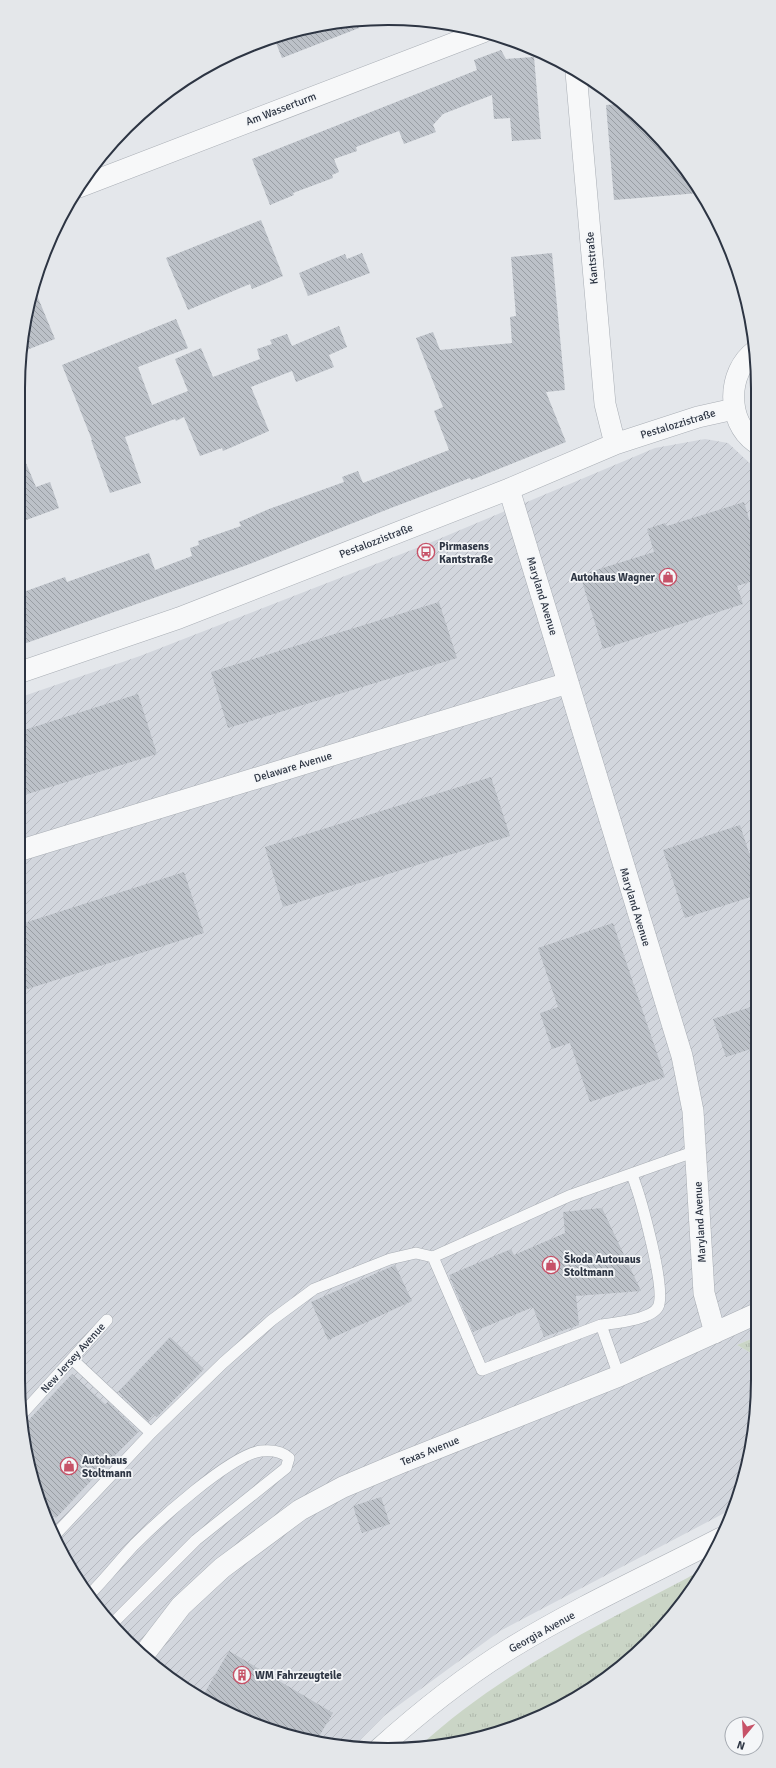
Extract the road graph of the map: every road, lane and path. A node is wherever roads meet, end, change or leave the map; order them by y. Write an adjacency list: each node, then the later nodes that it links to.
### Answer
1 (474, 35): 3 (street, Am Wasserturm)
2 (577, 78): 7 (street, Kantstraße)
3 (88, 184)
4 (749, 355): 5 (street)
5 (734, 409): 6 (street); 7 (street, Pestalozzistraße)
6 (751, 437)
7 (615, 444): 8 (street, Pestalozzistraße)
8 (509, 489): 9 (street, Pestalozzistraße); 10 (street, Maryland Avenue)
9 (25, 671)
10 (568, 683): 11 (street, Delaware Avenue); 12 (street, Maryland Avenue)
11 (25, 849)
12 (696, 1151): 13 (lane); 18 (street, Maryland Avenue)
13 (632, 1175): 14 (lane); 17 (lane)
14 (433, 1257): 17 (lane); 22 (lane)
15 (751, 1317): 18 (street, Texas Avenue)
16 (107, 1320): 19 (lane, New Jersey Avenue)
17 (600, 1325): 20 (lane)
18 (715, 1333): 20 (street, Texas Avenue)
19 (72, 1359): 21 (lane, New Jersey Avenue); 22 (lane)
20 (619, 1376): 27 (street, Texas Avenue)
21 (27, 1410)
22 (151, 1433): 23 (lane)
23 (58, 1532)
24 (714, 1542): 28 (street, Georgia Avenue)
25 (93, 1591): 26 (lane)
26 (116, 1620)
27 (147, 1651)
28 (386, 1743)

